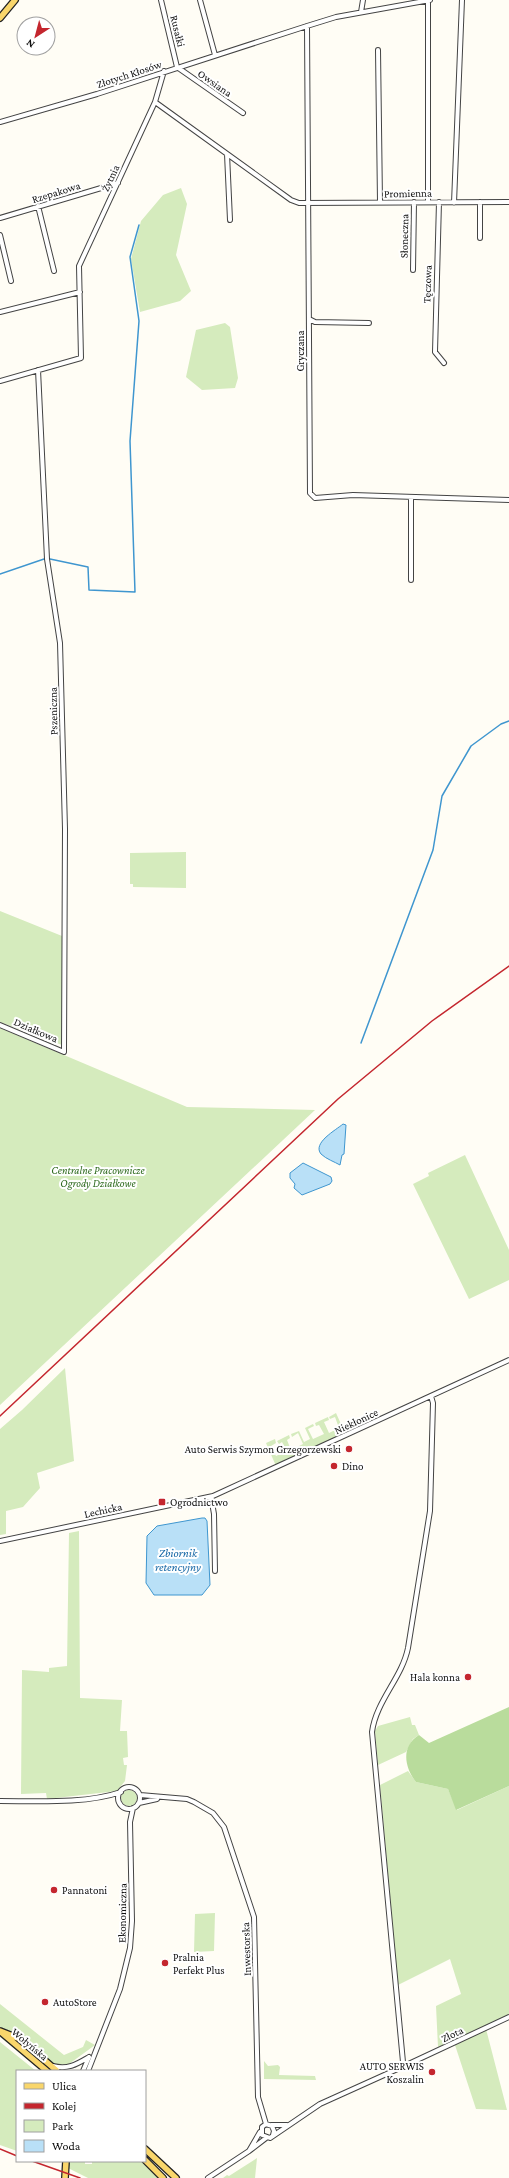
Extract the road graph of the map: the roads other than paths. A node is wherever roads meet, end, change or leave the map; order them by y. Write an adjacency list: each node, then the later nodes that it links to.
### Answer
1 (15, 0): 8 (main road)
2 (161, 0): 12 (street, Rusałki)
3 (200, 0): 11 (street)
4 (364, 0): 7 (street)
5 (429, 0): 7 (street, Złotych Kłosów); 21 (street)
6 (462, 0): 26 (street)
7 (361, 12): 9 (street, Złotych Kłosów)
8 (0, 18)
9 (307, 26): 11 (street, Złotych Kłosów); 25 (street, Gryczana)
10 (378, 50): 19 (street)
11 (215, 55): 12 (street, Złotych Kłosów)
12 (178, 67): 13 (street, Złotych Kłosów); 15 (street, Owsiana)
13 (164, 71): 14 (street, Żytnia); 16 (street, Złotych Kłosów)
14 (154, 102): 17 (street); 18 (street, Żytnia)
15 (243, 113)
16 (0, 122)
17 (227, 154): 25 (street); 29 (street)
18 (118, 183): 27 (street, Rzepakowa); 35 (street, Żytnia)
19 (380, 202): 20 (street, Promienna); 25 (street, Promienna)
20 (414, 202): 21 (street, Promienna); 32 (street, Słoneczna)
21 (428, 202): 22 (street, Promienna)
22 (439, 202): 26 (street, Promienna); 39 (street, Tęczowa)
23 (480, 202): 24 (street, Promienna); 26 (street, Promienna); 31 (street)
24 (509, 202)
25 (307, 203): 37 (street, Gryczana)
26 (454, 203)
27 (38, 206): 28 (street, Rzepakowa); 33 (street)
28 (0, 218)
29 (230, 220)
30 (0, 235): 34 (street)
31 (480, 238)
32 (413, 270)
33 (54, 271)
34 (11, 281)
35 (80, 292): 36 (street); 40 (street, Żytnia)
36 (0, 312)
37 (309, 319): 38 (street); 42 (street, Gryczana)
38 (369, 323)
39 (444, 363)
40 (38, 370): 41 (street, Żytnia); 46 (street, Pszeniczna)
41 (0, 381)
42 (411, 497): 43 (street); 44 (street)
43 (509, 500)
44 (411, 580)
45 (0, 1025): 46 (street, Działkowa)
46 (64, 1052)
47 (509, 1360): 48 (street, Niekłonice)
48 (430, 1396): 49 (street, Niekłonice); 67 (street)
49 (211, 1497): 50 (street, Lechicka); 51 (street)
50 (0, 1541)
51 (215, 1571)
52 (121, 1792): 53 (street); 54 (street); 56 (street)
53 (140, 1795): 55 (street, Inwestorska); 58 (street)
54 (105, 1796): 56 (street); 57 (street)
55 (161, 1798): 58 (street, Inwestorska); 72 (street, Inwestorska)
56 (119, 1799): 59 (street)
57 (0, 1801)
58 (139, 1803): 60 (street)
59 (126, 1808): 60 (street); 61 (street, Ekonomiczna)
60 (133, 1808): 61 (street, Ekonomiczna)
61 (130, 1822): 64 (street, Ekonomiczna)
62 (509, 2017): 67 (street, Złota)
63 (0, 2031): 66 (main road, Wołyńska); 68 (main road, Wołyńska)
64 (97, 2045): 65 (street, Ekonomiczna); 71 (street, Ekonomiczna)
65 (89, 2057): 66 (street); 70 (street, Ekonomiczna)
66 (52, 2066): 69 (main road, Wołyńska)
67 (402, 2067): 73 (street, Złota)
68 (46, 2070)
69 (56, 2070)
70 (83, 2070)
71 (88, 2070)
72 (266, 2124): 74 (street); 75 (street)
73 (289, 2124): 74 (street); 76 (street, Złota)
74 (271, 2125): 76 (street)
75 (260, 2131): 77 (street); 79 (street)
76 (273, 2135): 77 (street)
77 (266, 2138): 79 (street)
78 (146, 2151): 85 (main road)
79 (249, 2151): 82 (street)
80 (146, 2161): 84 (main road)
81 (66, 2162): 83 (main road)
82 (218, 2173): 86 (street); 87 (street)
83 (65, 2178)
84 (163, 2178)
85 (176, 2178)
86 (208, 2178)
87 (213, 2178)

